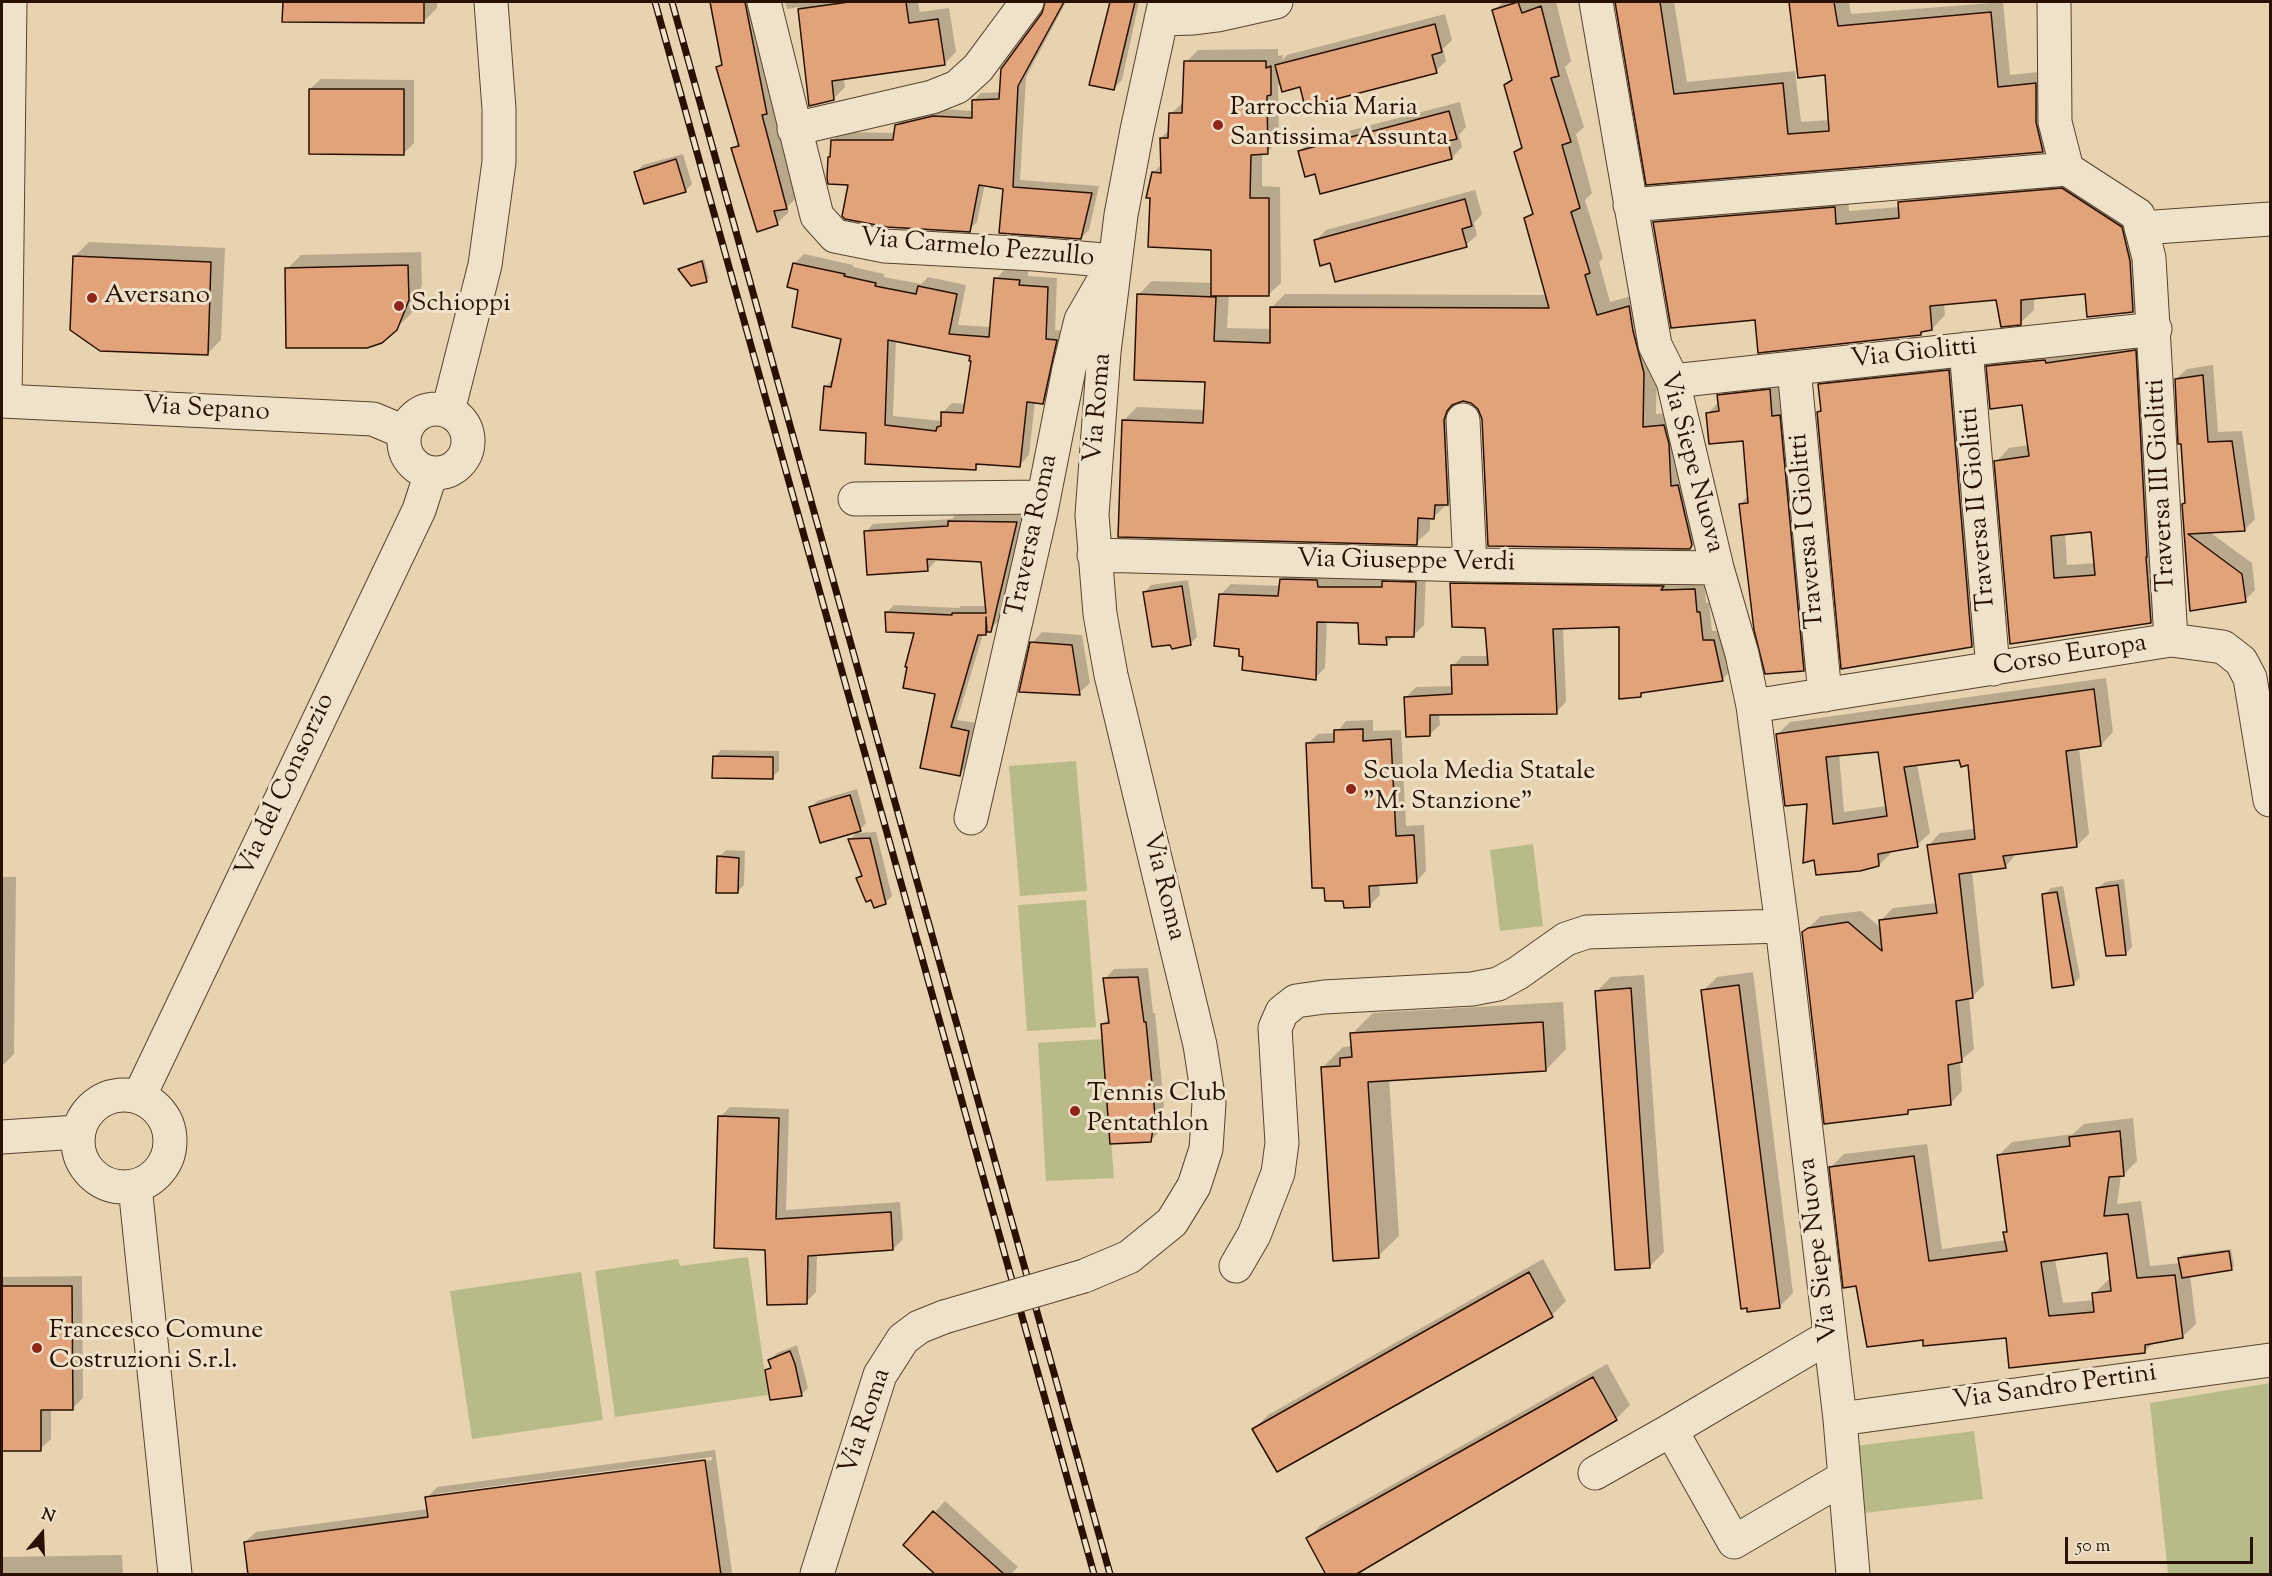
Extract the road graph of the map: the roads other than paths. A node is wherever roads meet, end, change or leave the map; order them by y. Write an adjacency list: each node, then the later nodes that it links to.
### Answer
1 (10, 2): 19 (street, Via Sepano)
2 (491, 2): 20 (street)
3 (764, 2): 9 (street, Via Carmelo Pezzullo)
4 (1027, 2): 9 (street)
5 (1276, 2): 8 (street)
6 (1596, 2): 11 (street, Via Siepe Nuova)
7 (2054, 2): 10 (street)
8 (1163, 10): 14 (street, Via Roma)
9 (794, 129): 14 (street, Via Carmelo Pezzullo)
10 (2067, 169): 11 (street); 13 (street)
11 (1630, 205): 18 (street, Via Siepe Nuova)
12 (2271, 219): 13 (street)
13 (2141, 228): 15 (street, Traversa III Giolitti)
14 (1115, 261): 24 (street, Traversa Roma); 26 (street, Via Roma)
15 (2155, 329): 16 (street, Via Giolitti); 29 (street, Traversa III Giolitti)
16 (1966, 350): 17 (street, Via Giolitti); 30 (street, Traversa II Giolitti)
17 (1794, 368): 18 (street, Via Giolitti); 31 (street, Traversa I Giolitti)
18 (1673, 381): 28 (street, Via Siepe Nuova)
19 (3, 401): 22 (street, Via Sepano)
20 (448, 411): 22 (street); 23 (street)
21 (1463, 420): 27 (street)
22 (404, 432): 23 (street)
23 (431, 473): 36 (street, Via del Consorzio)
24 (1044, 497): 25 (street); 34 (street, Traversa Roma)
25 (855, 498)
26 (1094, 555): 27 (street, Via Giuseppe Verdi); 48 (street, Via Roma, bridge)
27 (1470, 565): 28 (street, Via Giuseppe Verdi)
28 (1718, 568): 32 (street, Via Siepe Nuova)
29 (2172, 640): 30 (street, Corso Europa); 33 (street, Corso Europa)
30 (1993, 669): 31 (street, Corso Europa)
31 (1825, 695): 32 (street, Corso Europa)
32 (1753, 706): 35 (street, Via Siepe Nuova)
33 (2271, 800)
34 (971, 818)
35 (1782, 926): 40 (street); 41 (street, Via Siepe Nuova)
36 (139, 1097): 37 (street); 39 (street)
37 (78, 1132): 38 (street); 39 (street)
38 (2, 1137)
39 (135, 1186): 47 (street)
40 (1236, 1266)
41 (1830, 1336): 43 (street, Via Siepe Nuova); 44 (street)
42 (2271, 1360): 43 (street, Via Sandro Pertini)
43 (1840, 1419): 46 (street, Via Siepe Nuova)
44 (1671, 1431): 45 (street); 46 (street)
45 (1595, 1473)
46 (1845, 1477): 49 (street, Via Siepe Nuova)
47 (175, 1575)
48 (817, 1575)
49 (1853, 1575)

